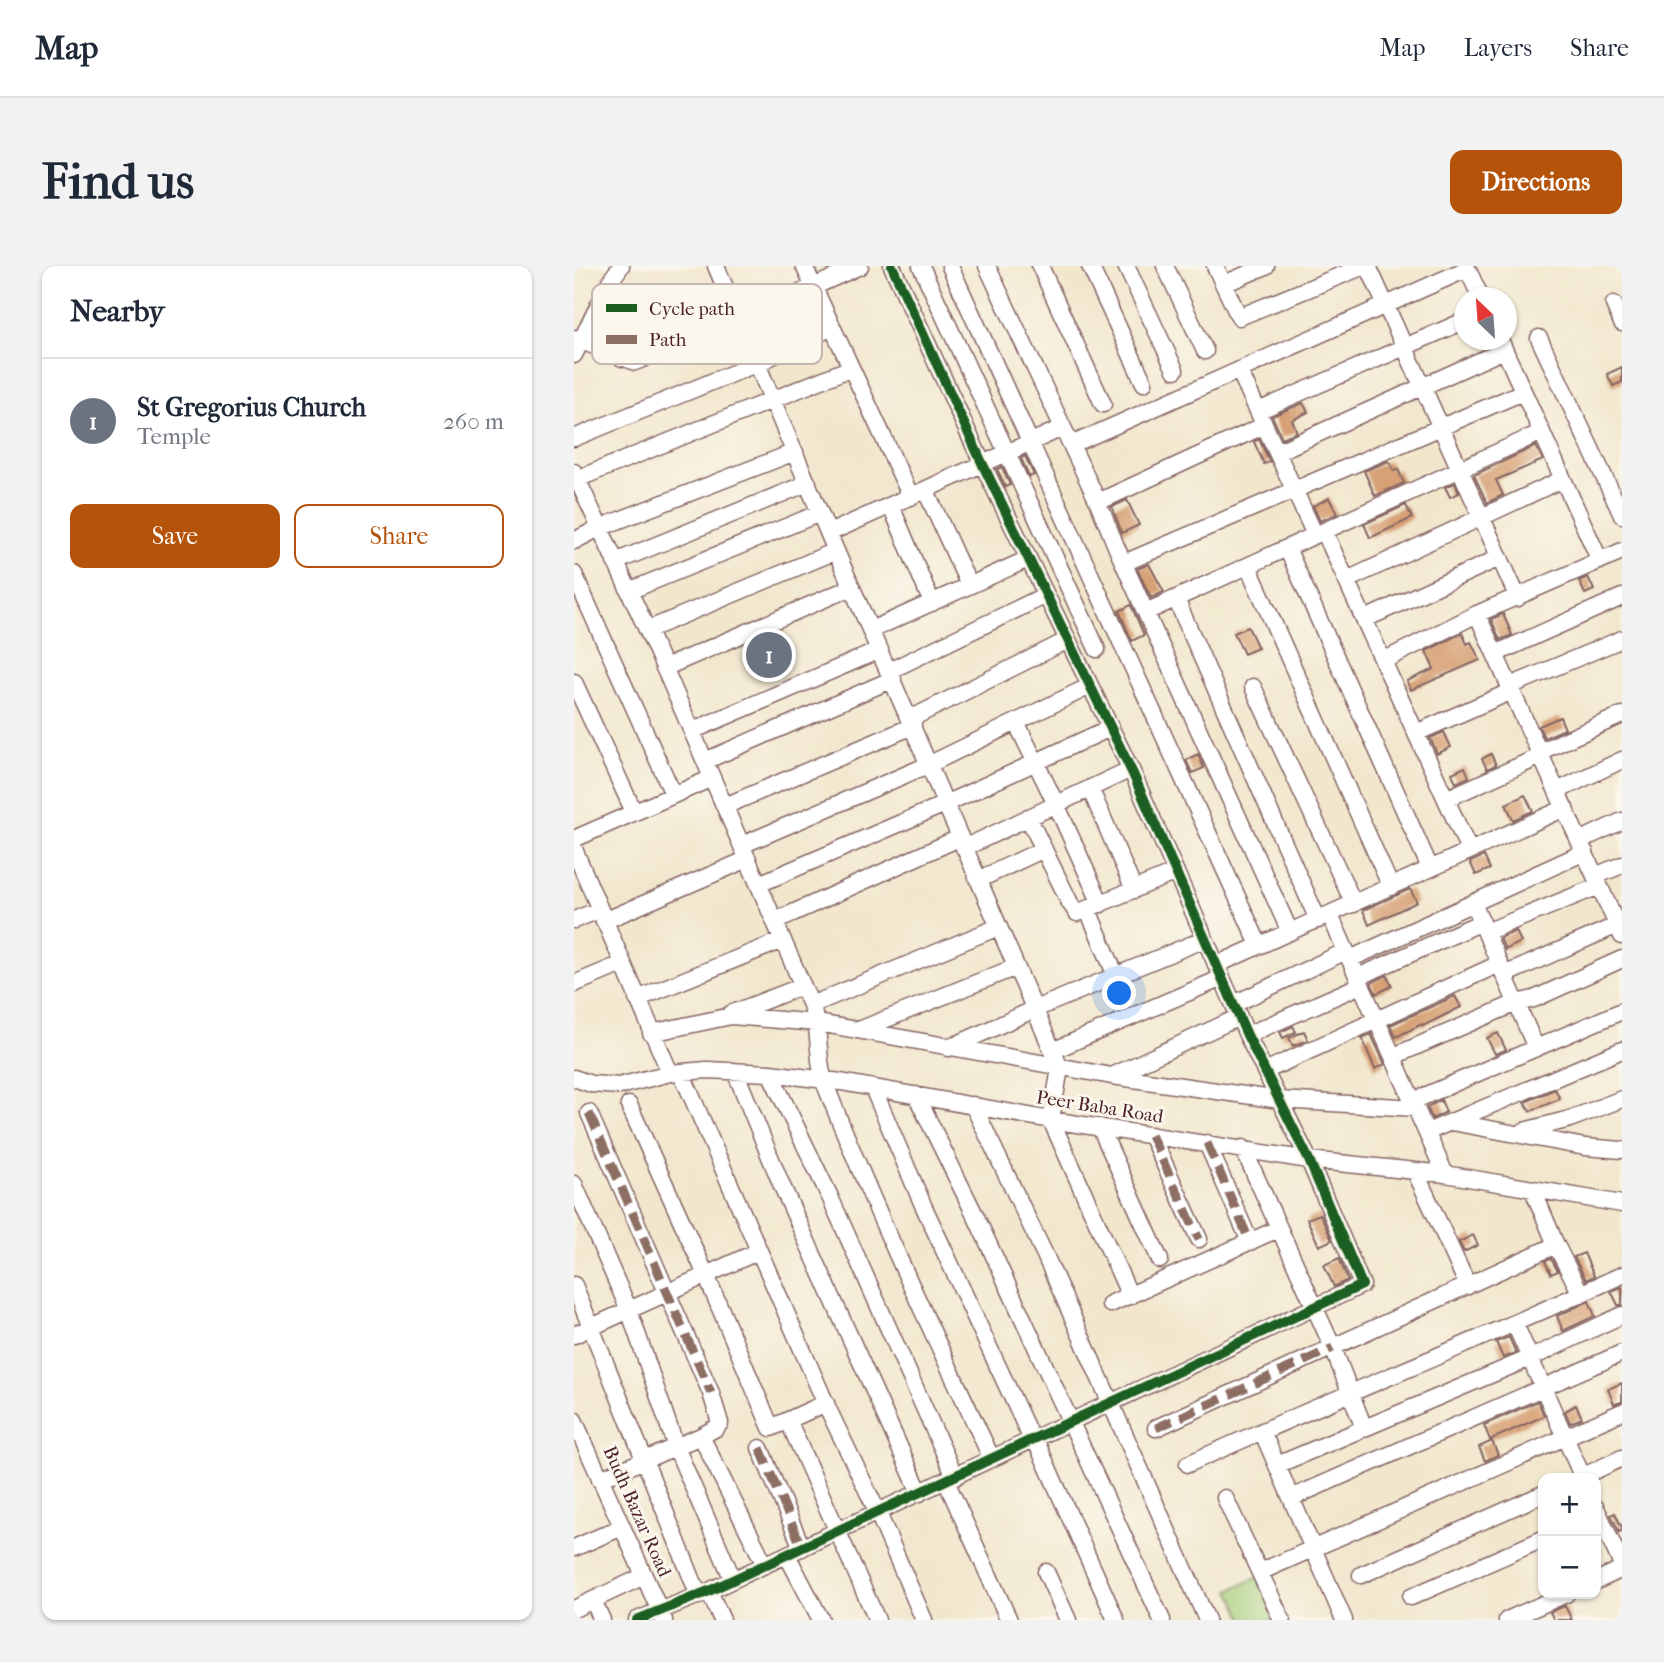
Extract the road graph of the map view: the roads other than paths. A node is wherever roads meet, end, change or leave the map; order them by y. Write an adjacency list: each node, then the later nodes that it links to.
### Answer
1 (621, 266): 17 (street)
2 (716, 266): 18 (street)
3 (804, 266): 19 (street)
4 (860, 266): 20 (street)
5 (892, 266): 57 (street)
6 (921, 266): 56 (street)
7 (950, 266): 52 (street)
8 (987, 266): 49 (street)
9 (1040, 266): 46 (street)
10 (1090, 266): 42 (street)
11 (1126, 266): 40 (street)
12 (1165, 266): 36 (street)
13 (1215, 266): 21 (street)
14 (1266, 266): 21 (street)
15 (1366, 266): 21 (street); 24 (street)
16 (1467, 267): 22 (street); 24 (street)
17 (609, 284)
18 (724, 284)
19 (812, 284)
20 (820, 284)
21 (1224, 284)
22 (1475, 287)
23 (1614, 304): 27 (street)
24 (1386, 305): 33 (street); 41 (street)
25 (822, 306): 29 (street)
26 (592, 316): 32 (street)
27 (1622, 323)
28 (1454, 326): 33 (street)
29 (832, 327): 30 (street); 39 (street)
30 (822, 332)
31 (1539, 338): 67 (street)
32 (577, 345)
33 (1404, 346): 43 (street); 47 (street)
34 (1492, 350): 43 (street)
35 (1504, 350): 44 (street)
36 (1205, 351)
37 (756, 364): 51 (street)
38 (758, 364): 45 (street)
39 (851, 368): 45 (street); 63 (street)
40 (1175, 370)
41 (1239, 370): 47 (street); 53 (street)
42 (1144, 383)
43 (1422, 387): 48 (street); 55 (street)
44 (1523, 392): 48 (street); 50 (street)
45 (774, 401): 54 (street); 59 (street)
46 (1103, 404)
47 (1261, 418): 55 (street); 64 (street)
48 (1440, 427): 58 (street); 62 (street)
49 (1062, 428): 52 (street); 53 (street)
50 (1542, 432): 58 (street); 60 (street)
51 (574, 438)
52 (1033, 443): 56 (street); 161 (street)
53 (1071, 446): 64 (street)
54 (795, 452): 61 (street); 69 (street)
55 (1277, 452): 62 (street)
56 (1009, 453): 57 (street); 99 (street)
57 (983, 465): 63 (street); 77 (street)
58 (1460, 470): 68 (street); 71 (street)
59 (576, 476): 69 (street)
60 (1563, 479): 68 (street); 78 (street)
61 (808, 483): 66 (street); 79 (street)
62 (1295, 490): 71 (street); 80 (street)
63 (918, 494): 65 (street); 84 (street)
64 (1098, 502): 80 (street)
65 (891, 506): 70 (street); 91 (street)
66 (820, 513): 70 (street); 86 (street)
67 (1622, 515)
68 (1480, 518): 76 (street); 83 (street)
69 (599, 528): 72 (street); 79 (street)
70 (829, 533): 74 (street)
71 (1320, 533): 73 (street); 83 (street)
72 (574, 541)
73 (1287, 548): 81 (street); 141 (street)
74 (836, 551): 85 (street); 95 (street)
75 (1622, 551): 78 (street)
76 (1499, 558): 89 (street); 94 (street)
77 (1028, 559): 84 (street); 87 (street)
78 (1600, 561): 89 (street)
79 (615, 562): 86 (street)
80 (1124, 564): 92 (street)
81 (1248, 566): 90 (street); 146 (street)
82 (574, 574): 124 (street)
83 (1347, 580): 94 (street)
84 (969, 586): 91 (street)
85 (852, 587): 96 (street); 103 (street)
86 (629, 591): 95 (street)
87 (1046, 595): 98 (street); 104 (street)
88 (1622, 597): 101 (street)
89 (1518, 598): 93 (street)
90 (1175, 599): 92 (street); 152 (street)
91 (932, 603): 96 (street)
92 (1146, 612): 158 (street)
93 (1477, 614): 101 (street); 102 (street)
94 (1365, 619): 102 (street)
95 (647, 630): 103 (street)
96 (871, 630): 100 (street)
97 (1622, 639): 108 (street)
98 (1068, 640): 106 (street); 110 (street)
99 (1097, 649)
100 (880, 650): 104 (street); 113 (street)
101 (1495, 654): 108 (street)
102 (1385, 660): 114 (street)
103 (664, 668): 113 (street)
104 (891, 675): 110 (street); 117 (street)
105 (574, 682): 130 (street)
106 (1090, 686): 111 (street); 112 (street)
107 (1253, 687): 149 (street)
108 (1511, 689): 114 (street); 115 (street)
109 (1622, 715): 115 (street)
110 (912, 722): 119 (street); 128 (street)
111 (1016, 722): 118 (street); 119 (street)
112 (1111, 728): 118 (street); 120 (street)
113 (692, 731): 117 (street)
114 (1416, 733): 125 (street)
115 (1540, 754): 123 (street); 125 (street)
116 (1622, 760): 123 (street)
117 (705, 761): 121 (street)
118 (1036, 762): 126 (street); 127 (street)
119 (928, 765): 126 (street); 139 (street)
120 (1130, 769): 122 (street); 142 (street)
121 (712, 778): 124 (street); 128 (street)
122 (1090, 788): 127 (street); 147 (street)
123 (1557, 791): 129 (street)
124 (673, 794): 130 (street)
125 (1446, 799): 138 (street)
126 (945, 804): 134 (street); 145 (street)
127 (1056, 804): 131 (street); 150 (street)
128 (725, 806): 139 (street)
129 (1565, 808): 135 (street); 138 (street)
130 (634, 812): 133 (street)
131 (1028, 817): 134 (street); 137 (street)
132 (1622, 821): 135 (street)
133 (574, 839)
134 (962, 843): 143 (street); 154 (street)
135 (1582, 847): 144 (street); 148 (street)
136 (574, 849): 151 (street)
137 (1044, 849): 143 (street); 150 (street)
138 (1469, 850): 141 (street)
139 (745, 852): 145 (street); 151 (street)
140 (1622, 864): 144 (street)
141 (1430, 868): 146 (street)
142 (1176, 872): 147 (street); 159 (street)
143 (978, 880): 155 (street)
144 (1597, 881): 156 (street); 157 (street)
145 (759, 884): 154 (street)
146 (1391, 887): 149 (street)
147 (1134, 890): 150 (street)
148 (1473, 903): 156 (street); 162 (street)
149 (1354, 904): 152 (street)
150 (1094, 907): 168 (street)
151 (601, 915): 153 (street); 164 (street)
152 (1324, 917): 158 (street); 162 (street)
153 (574, 920)
154 (775, 921): 160 (street)
155 (998, 927): 165 (street); 174 (street)
156 (1484, 927): 166 (street); 169 (street)
157 (1620, 928): 166 (street)
158 (1290, 932): 161 (street)
159 (1205, 939): 167 (street); 168 (street)
160 (783, 940): 171 (street); 172 (street)
161 (1259, 945): 167 (street)
162 (1348, 955): 169 (street); 176 (street)
163 (1622, 959): 173 (street)
164 (622, 964): 170 (street); 172 (street)
165 (1016, 967): 175 (street); 181 (street)
166 (1502, 969): 173 (street); 179 (street)
167 (1219, 971): 176 (street); 187 (street)
168 (1116, 976): 175 (street)
169 (1359, 981): 179 (street); 183 (street)
170 (574, 984)
171 (803, 986): 174 (street); 178 (street)
172 (637, 999): 182 (street)
173 (1516, 1003): 185 (street); 188 (street)
174 (811, 1005): 180 (street)
175 (1035, 1009): 184 (street); 187 (street)
176 (1236, 1010): 183 (street); 194 (street)
177 (1622, 1011): 185 (street)
178 (716, 1020): 180 (street); 182 (street)
179 (1378, 1021): 188 (street); 191 (street)
180 (818, 1023): 181 (street); 196 (street)
181 (859, 1030): 184 (street)
182 (651, 1033): 192 (street)
183 (1247, 1035): 191 (street)
184 (949, 1048): 189 (street)
185 (1536, 1048): 201 (street)
186 (1622, 1050): 206 (street)
187 (1052, 1051): 189 (street)
188 (1394, 1056): 201 (street)
189 (1060, 1068): 194 (street); 205 (street)
190 (734, 1071): 192 (street, Peer Baba Road); 193 (street, Peer Baba Road); 269 (street)
191 (1265, 1071): 200 (street)
192 (675, 1072): 195 (street, Peer Baba Road); 224 (street)
193 (770, 1073): 196 (street, Peer Baba Road); 268 (street)
194 (1112, 1076): 200 (street)
195 (574, 1077)
196 (823, 1080): 197 (street, Peer Baba Road); 261 (street)
197 (873, 1088): 198 (street, Peer Baba Road); 256 (street)
198 (916, 1095): 203 (street, Peer Baba Road); 250 (street)
199 (1622, 1099): 209 (street)
200 (1280, 1100): 201 (street); 214 (street)
201 (1415, 1104): 208 (street)
202 (629, 1105): 226 (street)
203 (973, 1105): 205 (street, Peer Baba Road); 246 (street)
204 (589, 1112): 230 (street)
205 (1051, 1120): 207 (street, Peer Baba Road); 232 (street)
206 (1451, 1122): 208 (street); 209 (street)
207 (1100, 1127): 210 (street, Peer Baba Road); 225 (street)
208 (1427, 1132): 216 (street)
209 (1518, 1133): 213 (street)
210 (1150, 1135): 211 (street, Peer Baba Road); 221 (street)
211 (1208, 1143): 212 (street, Peer Baba Road); 222 (street)
212 (1242, 1149): 214 (street, Peer Baba Road); 220 (street)
213 (1622, 1150)
214 (1308, 1160): 215 (street, Peer Baba Road); 234 (street)
215 (1415, 1171): 216 (street, Peer Baba Road); 229 (street)
216 (1446, 1174): 218 (street, Peer Baba Road)
217 (574, 1184): 235 (street)
218 (1532, 1190): 219 (street, Peer Baba Road); 223 (street)
219 (1622, 1204)
220 (1278, 1229): 222 (street); 234 (street)
221 (1199, 1239)
222 (1250, 1242): 232 (street)
223 (1556, 1245): 229 (street); 231 (street)
224 (759, 1251): 226 (street); 245 (street)
225 (1160, 1260)
226 (706, 1275): 230 (street); 249 (street)
227 (1622, 1275): 231 (street)
228 (574, 1285): 238 (street)
229 (1468, 1286): 240 (street)
230 (667, 1293): 235 (street); 254 (street)
231 (1581, 1294): 237 (street)
232 (1130, 1296): 233 (street)
233 (1110, 1304)
234 (1315, 1309): 240 (street); 246 (street)
235 (629, 1310): 238 (street); 257 (street)
236 (1622, 1315): 242 (street)
237 (1515, 1324): 242 (street); 244 (street)
238 (592, 1327): 239 (street); 262 (street)
239 (574, 1335)
240 (1333, 1348): 244 (street); 251 (street)
241 (1622, 1353): 243 (street)
242 (1530, 1358): 243 (street); 252 (street)
243 (1543, 1387): 255 (street); 272 (street)
244 (1350, 1392): 252 (street); 253 (street)
245 (826, 1403): 249 (street); 273 (street)
246 (1111, 1403): 250 (street); 307 (street)
247 (1622, 1412): 255 (street)
248 (574, 1420): 259 (street, Budh Bazar Road)
249 (789, 1420): 276 (street)
250 (1071, 1422): 256 (street); 297 (street)
251 (1156, 1428)
252 (1364, 1428): 264 (street)
253 (1262, 1431): 263 (street); 264 (street)
254 (701, 1436): 257 (street); 283 (street)
255 (1566, 1438): 265 (street); 281 (street)
256 (1034, 1440): 261 (street); 306 (street)
257 (676, 1447): 262 (street); 290 (street)
258 (760, 1448): 280 (street)
259 (581, 1456): 267 (street, Budh Bazar Road)
260 (1622, 1458): 266 (street)
261 (992, 1459): 268 (street)
262 (644, 1460): 267 (street); 291 (street)
263 (1188, 1464)
264 (1277, 1465): 272 (street)
265 (1579, 1473)
266 (1591, 1473)
267 (600, 1479): 275 (street, Budh Bazar Road)
268 (951, 1479): 269 (street); 304 (street)
269 (920, 1493): 273 (street)
270 (1538, 1496): 287 (street)
271 (1225, 1498): 286 (street)
272 (1292, 1499): 281 (street)
273 (878, 1513): 276 (street); 303 (street)
274 (1601, 1518): 277 (street)
275 (622, 1527): 279 (street); 288 (street, Budh Bazar Road)
276 (839, 1531): 280 (street); 302 (street)
277 (1616, 1537): 284 (street)
278 (1538, 1541): 292 (street)
279 (574, 1548)
280 (802, 1548): 282 (street)
281 (1313, 1548): 286 (street); 309 (street)
282 (787, 1555): 283 (street); 301 (street)
283 (765, 1565): 290 (street)
284 (1622, 1567): 289 (street)
285 (1046, 1572): 305 (street)
286 (1260, 1572): 308 (street)
287 (1361, 1575)
288 (644, 1576): 294 (street); 296 (street, Budh Bazar Road)
289 (1601, 1578)
290 (733, 1580): 291 (street)
291 (704, 1593): 296 (street); 300 (street)
292 (1412, 1597)
293 (1555, 1599): 310 (street)
294 (593, 1600): 295 (street); 298 (street)
295 (574, 1609)
296 (662, 1615): 299 (street)
297 (1159, 1619)
298 (602, 1620)
299 (637, 1620)
300 (722, 1620)
301 (821, 1620)
302 (877, 1620)
303 (923, 1620)
304 (1009, 1620)
305 (1068, 1620)
306 (1116, 1620)
307 (1208, 1620)
308 (1282, 1620)
309 (1344, 1620)
310 (1507, 1620)

